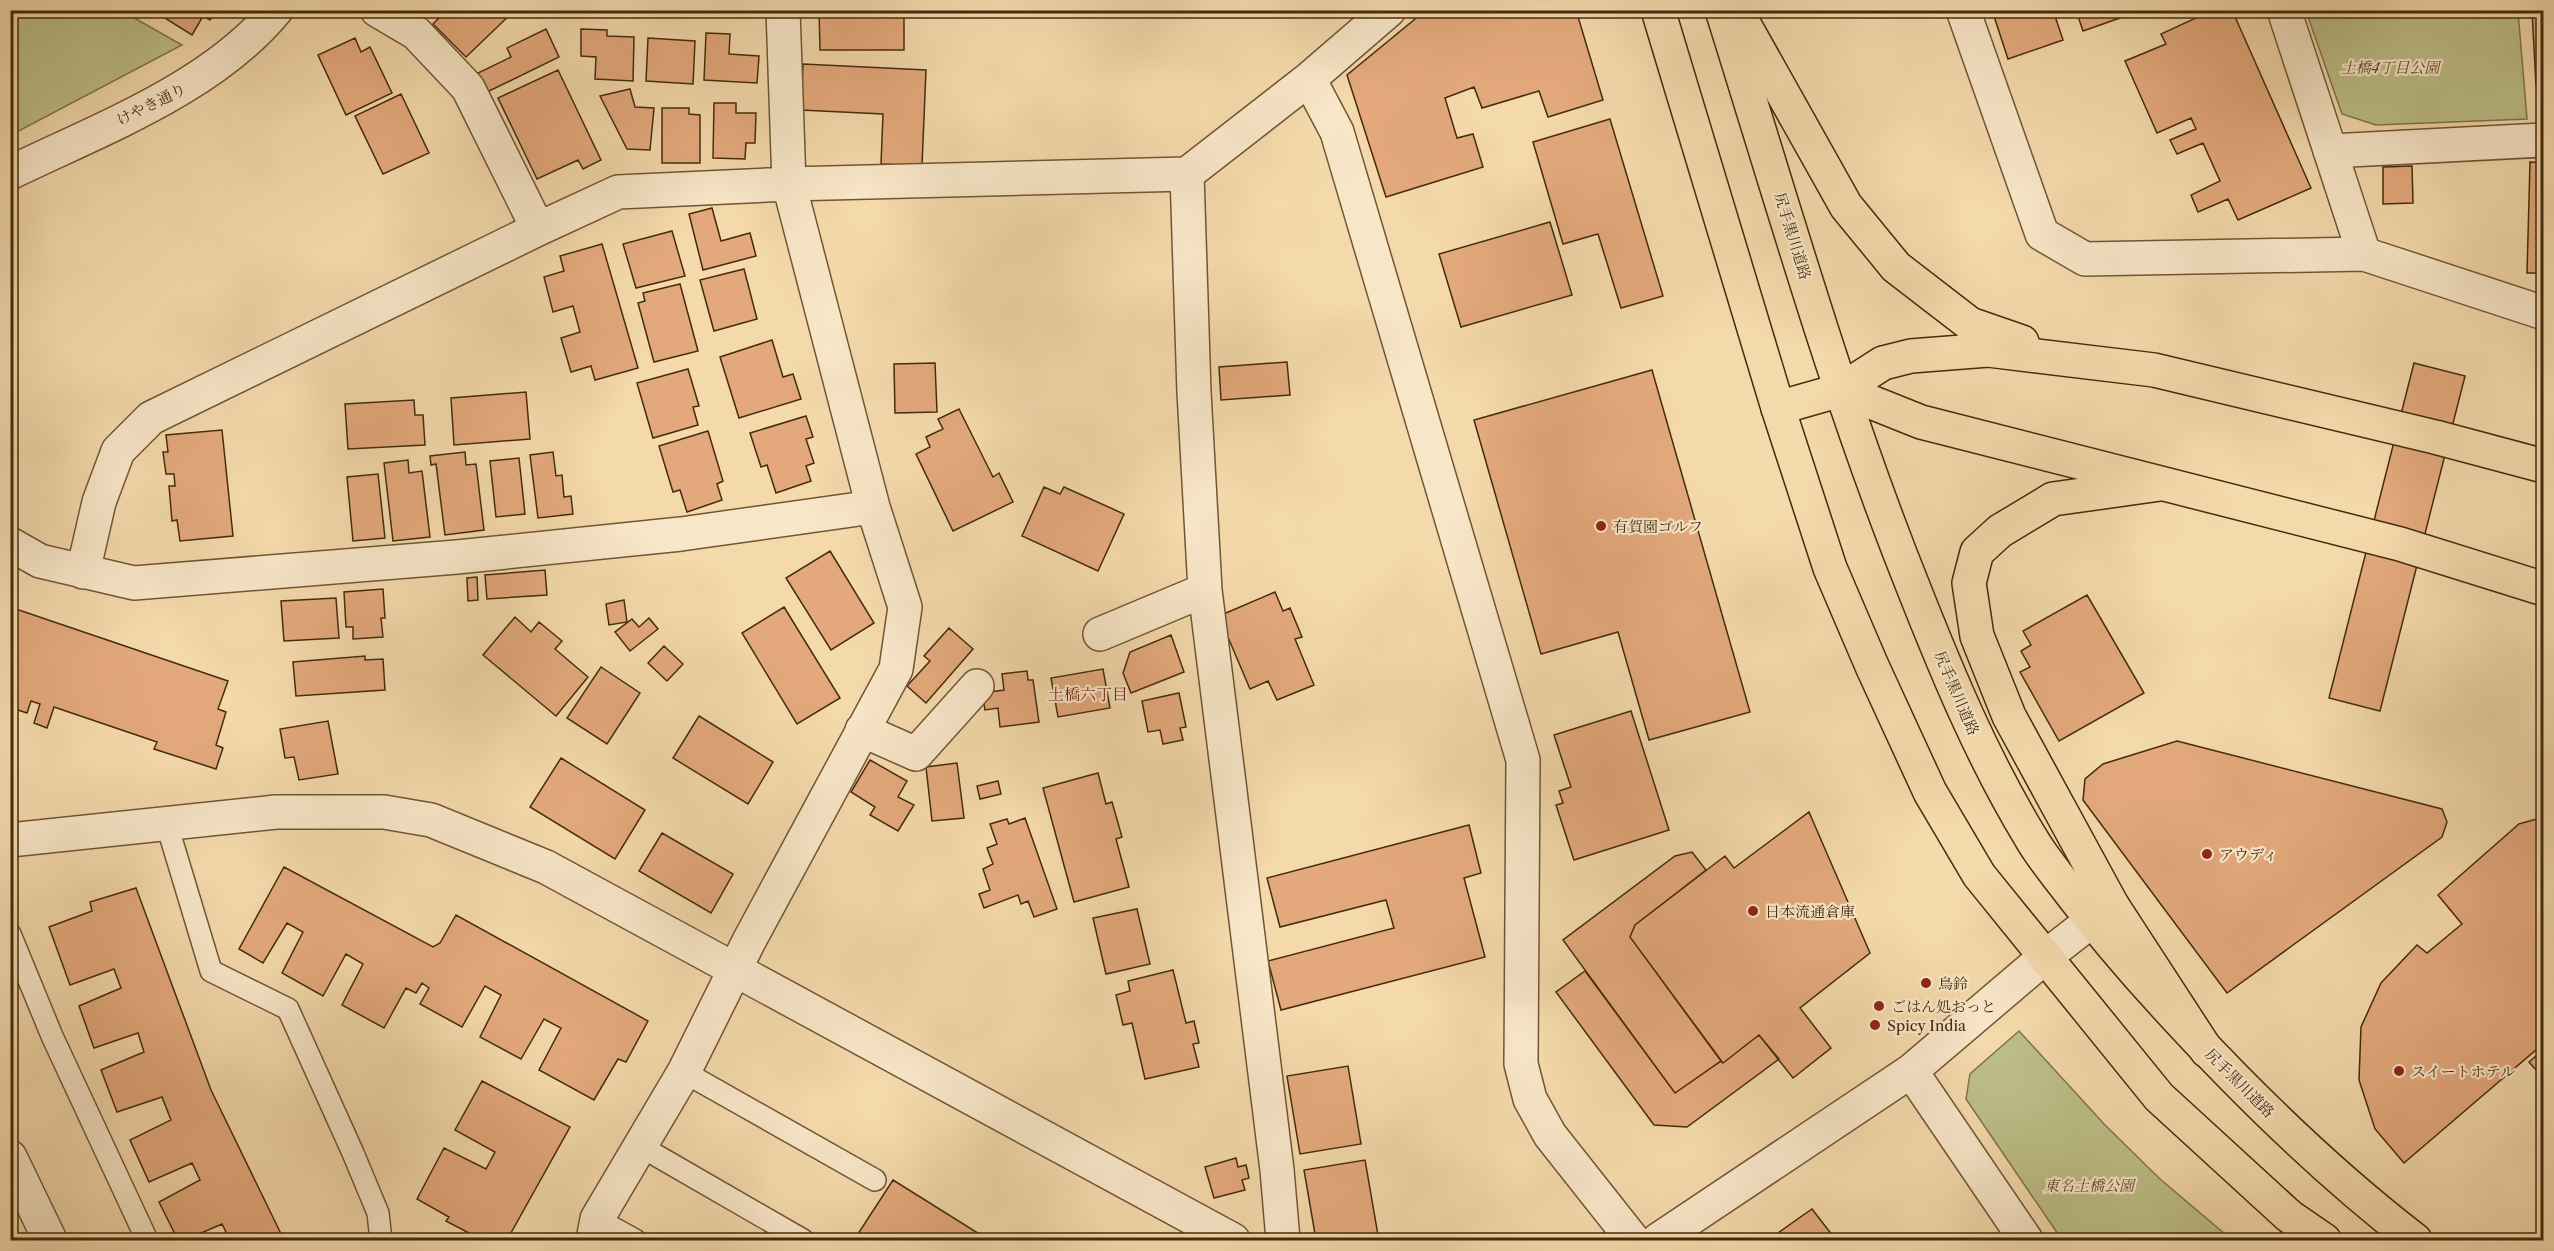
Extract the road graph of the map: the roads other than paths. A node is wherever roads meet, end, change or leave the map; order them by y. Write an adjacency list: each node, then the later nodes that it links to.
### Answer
1 (276, 10): 13 (street, けやき通り)
2 (377, 10): 16 (street)
3 (783, 10): 15 (street)
4 (1389, 10): 10 (street)
5 (1658, 10): 21 (main road)
6 (1722, 10): 20 (main road, 尻手黒川道路)
7 (1736, 10): 19 (main road)
8 (1963, 10): 17 (street)
9 (2284, 10): 12 (street)
10 (1309, 79): 14 (street); 51 (street)
11 (2544, 140): 12 (street)
12 (2330, 151): 17 (street)
13 (10, 173)
14 (1187, 174): 15 (street); 28 (street)
15 (789, 184): 16 (street); 24 (street)
16 (538, 229): 26 (street)
17 (2364, 254): 18 (street)
18 (2544, 313)
19 (2069, 359): 20 (main road); 22 (main road)
20 (1841, 390): 21 (main road); 23 (main road); 34 (main road, 尻手黒川道路)
21 (1778, 408): 36 (main road)
22 (2544, 466)
23 (2160, 484): 27 (main road); 34 (main road)
24 (873, 507): 26 (street); 31 (street)
25 (10, 544): 26 (street)
26 (83, 572)
27 (2544, 589)
28 (1205, 590): 29 (street); 50 (street)
29 (1100, 634)
30 (977, 686): 31 (street)
31 (862, 730): 37 (street)
32 (167, 825): 33 (street); 37 (street); 46 (lane)
33 (10, 840)
34 (2101, 913): 36 (street); 55 (main road, 尻手黒川道路)
35 (10, 934): 45 (lane)
36 (2045, 957): 38 (street); 54 (main road)
37 (734, 970): 39 (street); 49 (street)
38 (1911, 1071): 52 (street); 53 (street)
39 (684, 1072): 40 (street); 42 (lane)
40 (640, 1146): 43 (street); 48 (lane)
41 (10, 1157): 44 (street)
42 (875, 1180)
43 (595, 1230): 47 (lane)
44 (50, 1240)
45 (147, 1240)
46 (381, 1240)
47 (635, 1240)
48 (803, 1240)
49 (1233, 1240)
50 (1283, 1240)
51 (1633, 1240)
52 (1658, 1240)
53 (2026, 1240)
54 (2324, 1240)
55 (2415, 1240)

